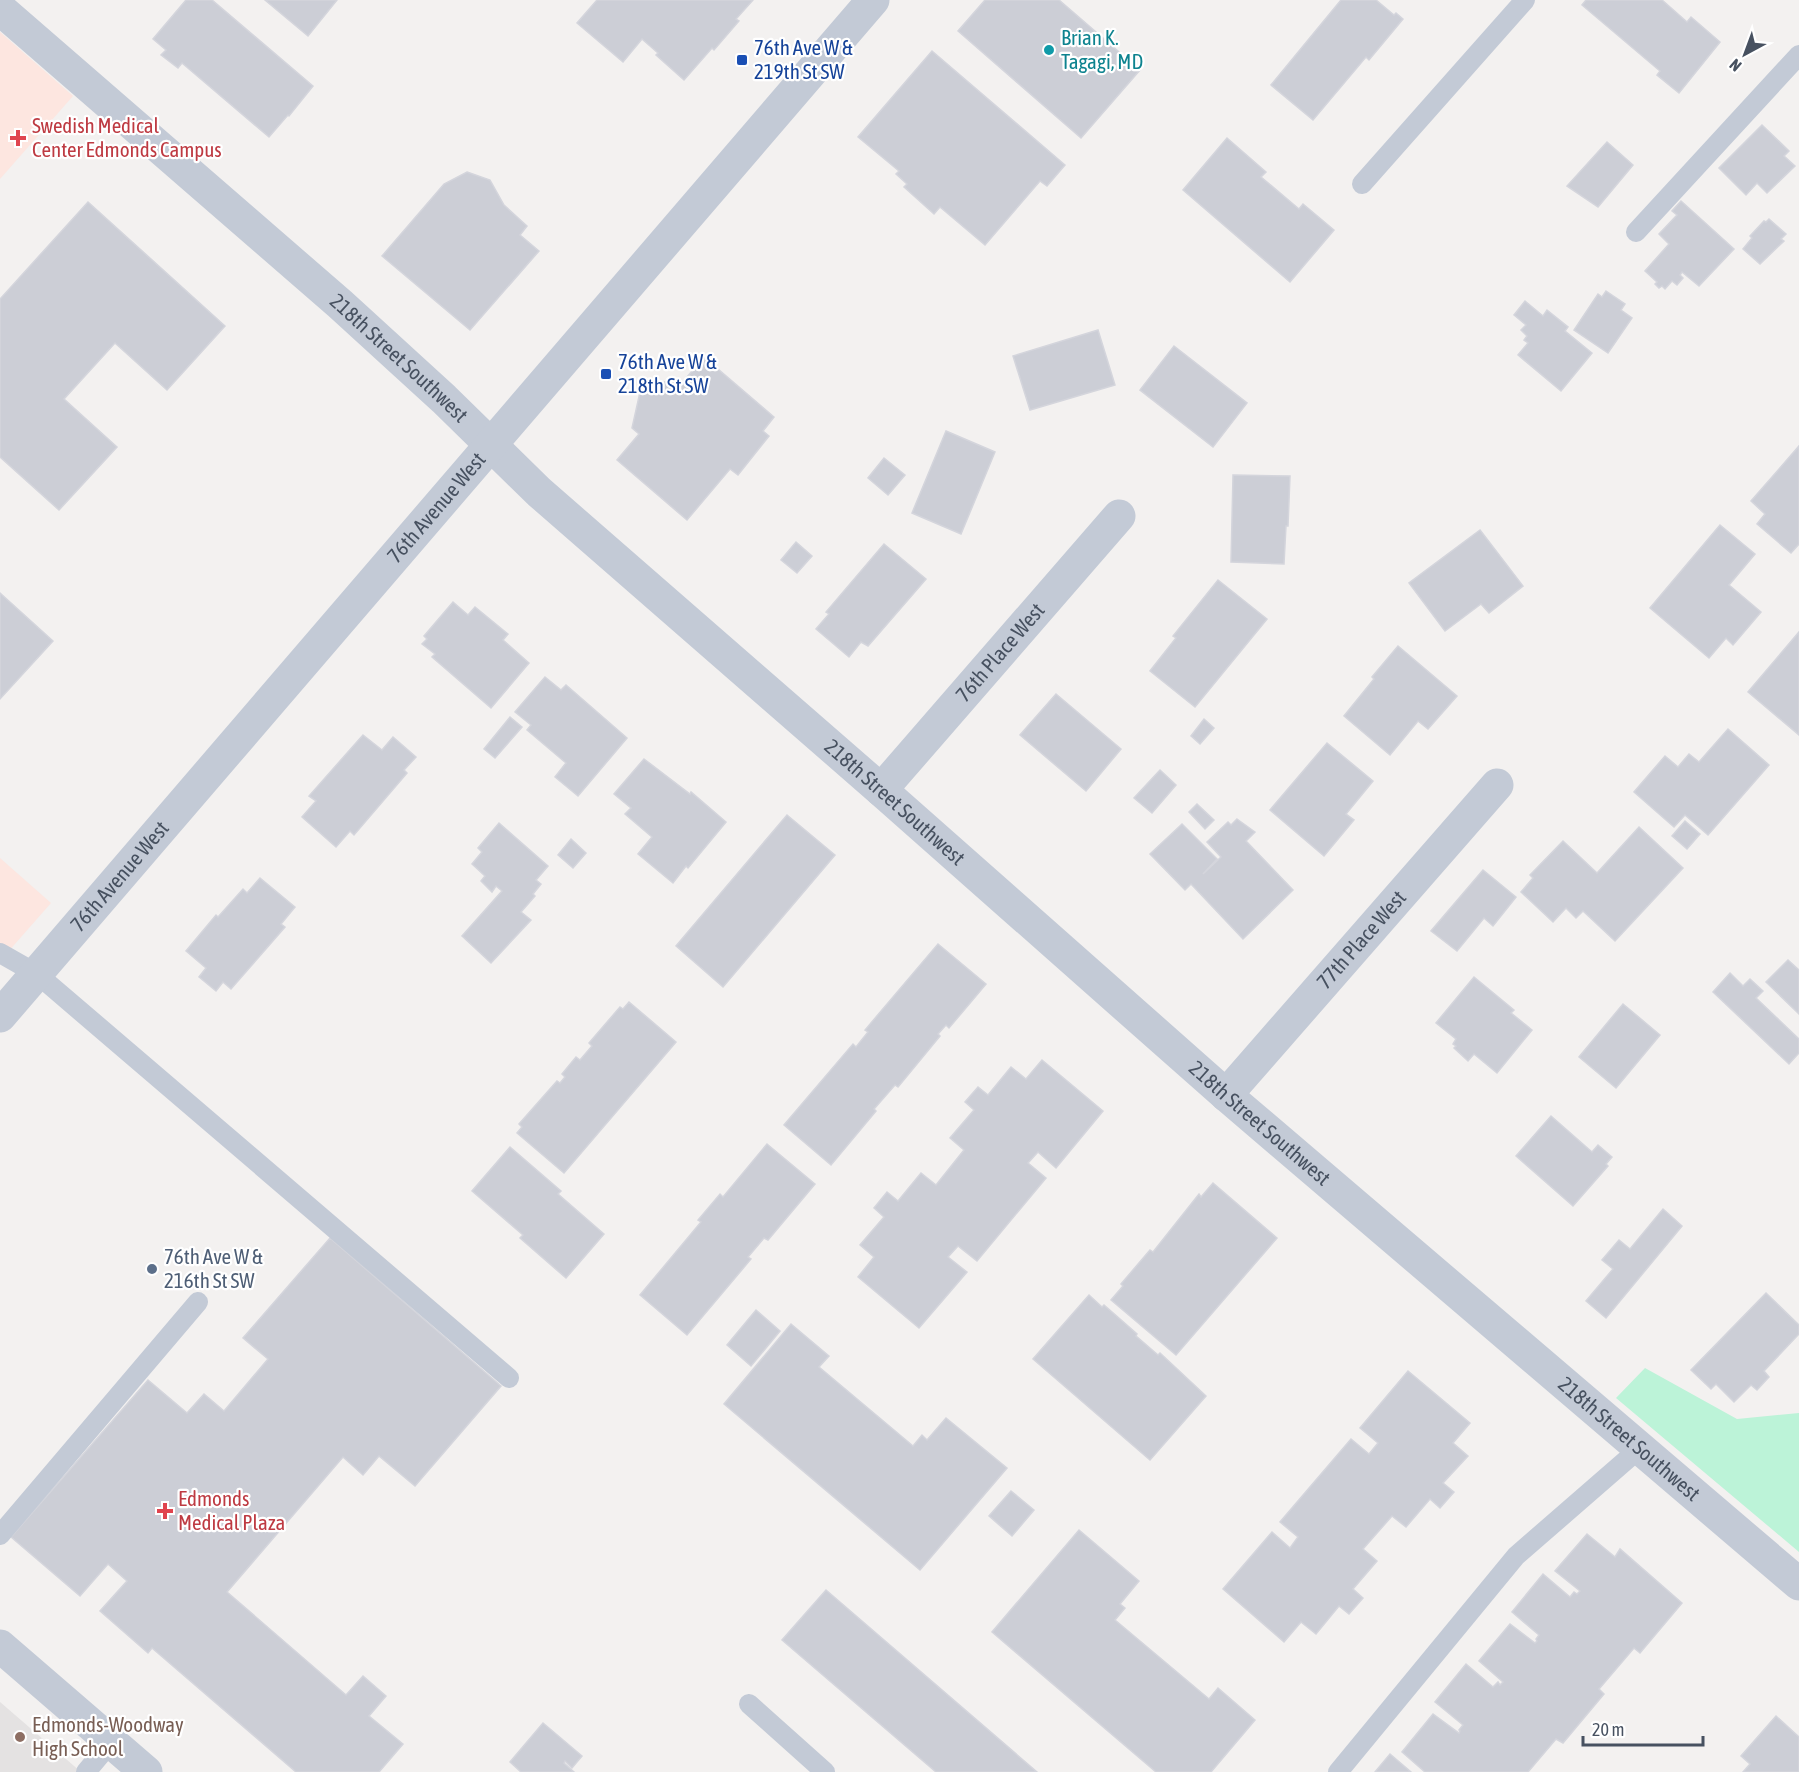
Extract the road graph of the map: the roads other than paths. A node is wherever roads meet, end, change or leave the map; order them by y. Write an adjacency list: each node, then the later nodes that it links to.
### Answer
1 (1525, 0): 5 (lane)
2 (870, 1): 7 (street, 76th Avenue West)
3 (1, 12): 7 (street, 218th Street Southwest)
4 (1799, 55): 6 (lane)
5 (1362, 183)
6 (1636, 232)
7 (491, 445): 10 (street, 218th Street Southwest); 12 (street, 76th Avenue West)
8 (1119, 516): 10 (street, 76th Place West)
9 (1497, 785): 14 (street, 77th Place West)
10 (881, 790): 14 (street, 218th Street Southwest)
11 (0, 953): 12 (lane)
12 (37, 974): 13 (street, 76th Avenue West); 16 (lane)
13 (0, 1016)
14 (1226, 1095): 17 (street, 218th Street Southwest)
15 (198, 1302): 18 (lane)
16 (509, 1378)
17 (1639, 1449): 19 (street, 218th Street Southwest); 26 (lane)
18 (0, 1535)
19 (1799, 1584)
20 (0, 1646): 22 (street)
21 (749, 1704): 25 (lane)
22 (111, 1742): 23 (lane); 24 (street)
23 (86, 1772)
24 (146, 1772)
25 (825, 1772)
26 (1338, 1772)

